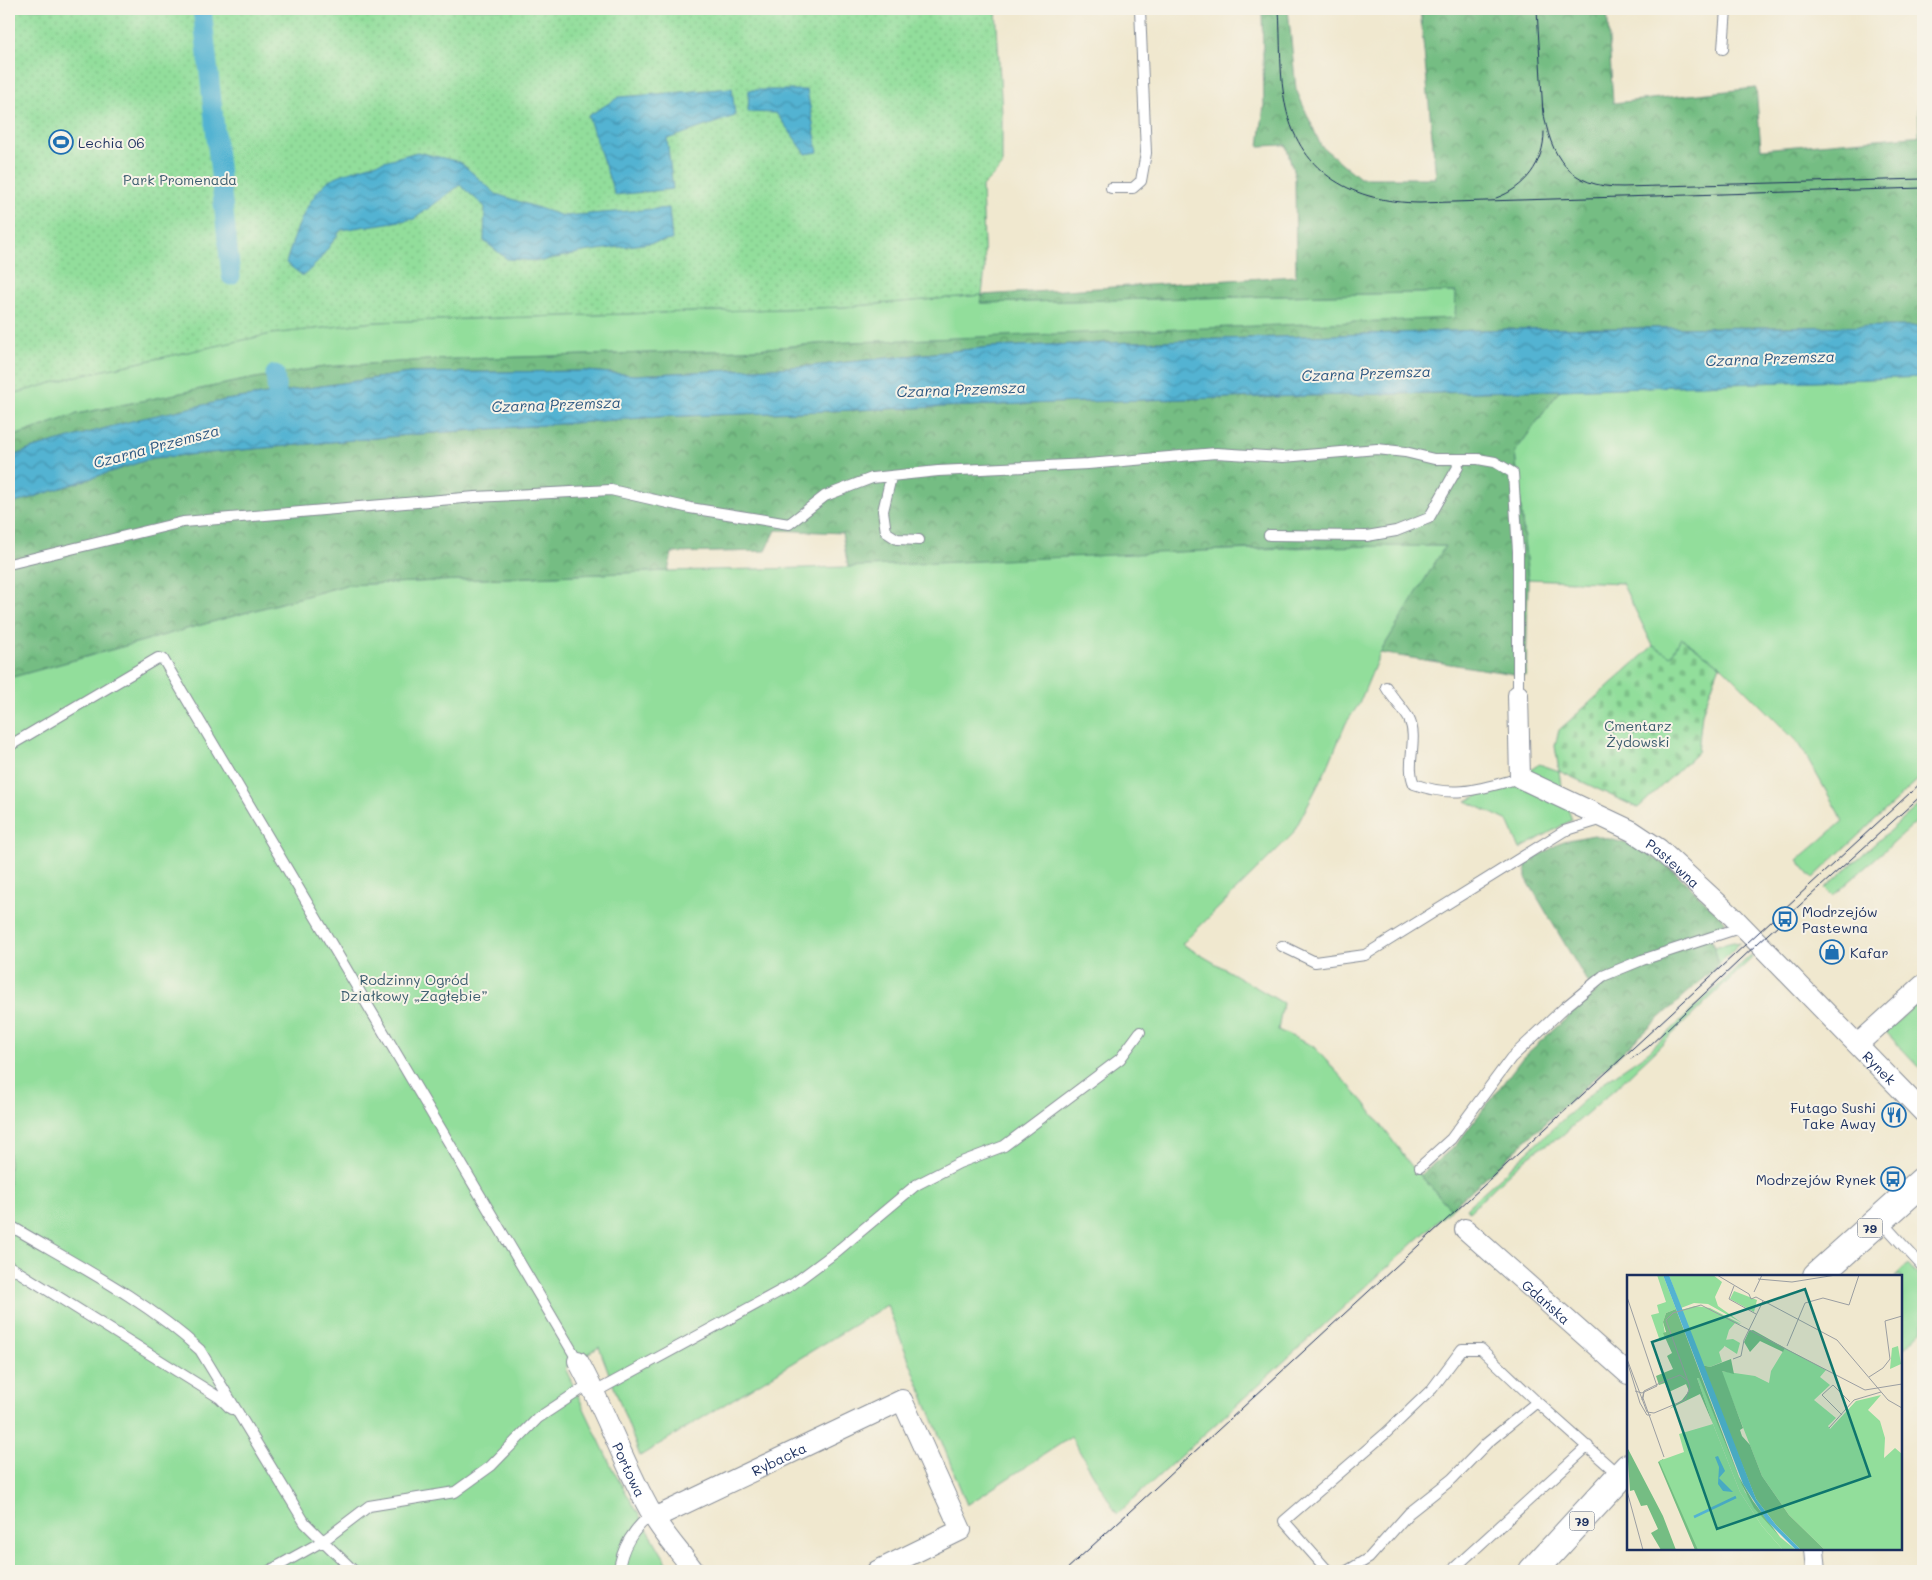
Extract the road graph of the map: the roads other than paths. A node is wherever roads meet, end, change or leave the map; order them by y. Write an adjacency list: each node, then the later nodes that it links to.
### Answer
1 (1140, 9): 4 (lane)
2 (1726, 9): 3 (lane)
3 (1723, 49)
4 (1111, 188)
5 (1458, 460): 6 (lane); 7 (lane); 11 (lane)
6 (892, 477): 8 (lane); 9 (lane)
7 (1269, 535)
8 (919, 540)
9 (9, 564)
10 (1386, 687): 13 (lane)
11 (1518, 695): 13 (street)
12 (9, 746): 29 (lane)
13 (1520, 778): 14 (street, Pastewna)
14 (1605, 818): 15 (street, Pastewna); 16 (lane)
15 (1742, 927): 19 (street, Pastewna); 21 (lane)
16 (1282, 946)
17 (1923, 985): 19 (street)
18 (1140, 1032): 31 (lane)
19 (1858, 1044): 20 (street, Rynek)
20 (1923, 1112)
21 (1420, 1167)
22 (1923, 1180): 23 (main road, 79)
23 (1879, 1220): 27 (lane); 28 (main road, 79)
24 (9, 1225): 33 (lane)
25 (1465, 1229): 30 (street, Gdańska)
26 (9, 1266): 33 (lane)
27 (1923, 1267)
28 (1818, 1275)
29 (578, 1360): 31 (street, Portowa)
30 (1627, 1373)
31 (593, 1388): 36 (street, Portowa); 37 (lane)
32 (1537, 1402): 34 (lane); 44 (lane); 45 (lane)
33 (236, 1412): 37 (lane)
34 (1588, 1446): 35 (lane); 46 (lane)
35 (1624, 1473): 47 (main road, 79)
36 (653, 1516): 41 (lane); 42 (street, Portowa); 43 (street, Rybacka)
37 (323, 1541): 39 (lane); 40 (lane)
38 (1814, 1550): 48 (street)
39 (269, 1571)
40 (354, 1571)
41 (619, 1571)
42 (694, 1571)
43 (877, 1571)
44 (1328, 1571)
45 (1347, 1571)
46 (1451, 1571)
47 (1533, 1571)
48 (1816, 1571)

